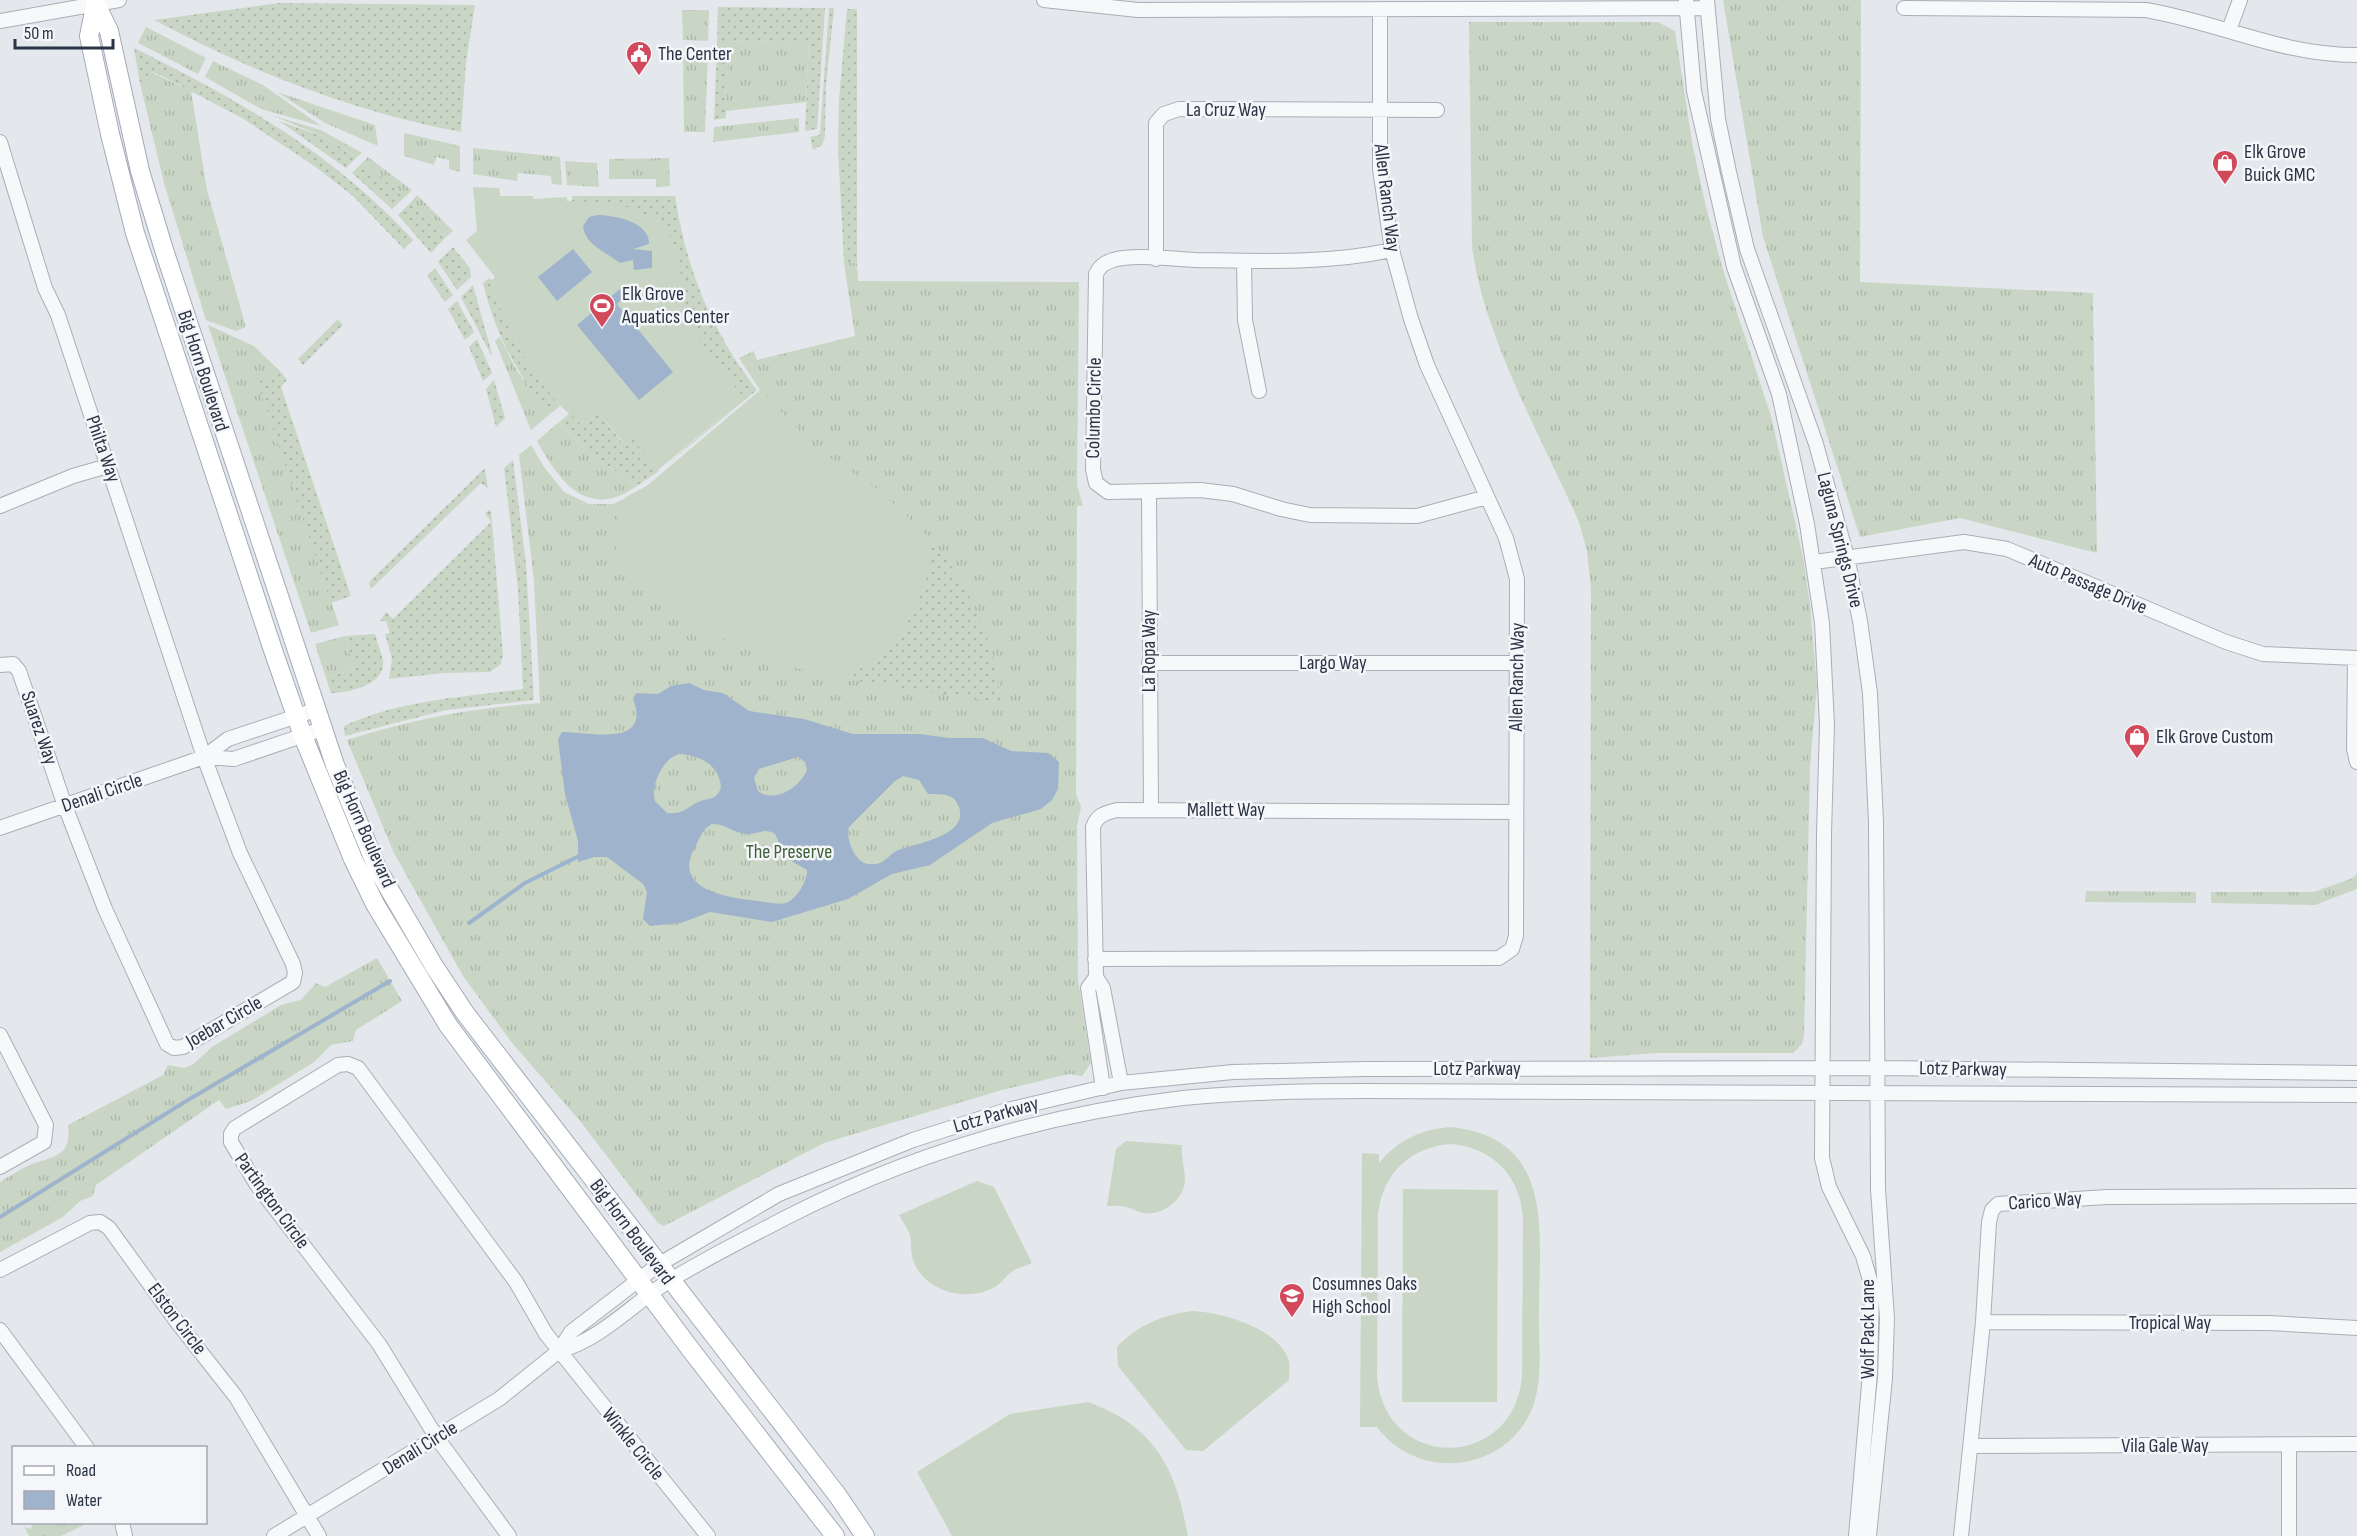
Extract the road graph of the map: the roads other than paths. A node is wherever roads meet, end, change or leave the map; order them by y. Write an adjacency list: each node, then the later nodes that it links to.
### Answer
1 (119, 0): 4 (street)
2 (1044, 0): 8 (street)
3 (2240, 0): 10 (street)
4 (96, 2): 9 (street); 29 (main road, Big Horn Boulevard); 30 (main road, Big Horn Boulevard)
5 (1686, 4): 6 (street); 8 (street); 24 (street, Laguna Springs Drive)
6 (1707, 4): 23 (street, Laguna Springs Drive)
7 (1904, 8): 10 (street)
8 (1380, 10): 12 (street, Allen Ranch Way)
9 (0, 21)
10 (2229, 30): 11 (street)
11 (2357, 55)
12 (1379, 110): 13 (street, La Cruz Way); 15 (street, Allen Ranch Way); 16 (street, La Cruz Way)
13 (1437, 110)
14 (0, 142): 19 (street, Philta Way)
15 (1392, 250): 17 (street, Columbo Circle); 21 (street, Allen Ranch Way)
16 (1156, 259): 17 (street, Columbo Circle); 20 (street, Columbo Circle)
17 (1244, 261): 18 (street)
18 (1259, 391)
19 (108, 466): 22 (street); 33 (street, Philta Way)
20 (1149, 492): 21 (street, Columbo Circle); 26 (street, La Ropa Way)
21 (1487, 497): 27 (street, Allen Ranch Way)
22 (0, 506)
23 (1847, 557): 24 (street, Auto Passage Drive); 25 (street, Auto Passage Drive); 42 (street, Laguna Springs Drive)
24 (1814, 562): 43 (street, Laguna Springs Drive)
25 (2356, 658): 34 (street)
26 (1149, 663): 27 (street, Largo Way); 36 (street, La Ropa Way)
27 (1516, 663): 37 (street, Allen Ranch Way)
28 (0, 664): 35 (street, Suarez Way)
29 (315, 711): 30 (street, Denali Circle); 31 (main road, Big Horn Boulevard)
30 (296, 717): 32 (main road, Big Horn Boulevard); 33 (street, Denali Circle)
31 (322, 729): 32 (street, Denali Circle); 52 (main road, Big Horn Boulevard)
32 (303, 736): 33 (street, Denali Circle); 54 (main road, Big Horn Boulevard)
33 (204, 757): 35 (street, Denali Circle); 35 (street, Joebar Circle)
34 (2357, 762)
35 (65, 806): 38 (street, Denali Circle)
36 (1150, 810): 37 (street, Mallett Way); 39 (street, Mallett Way)
37 (1516, 812): 39 (street, Allen Ranch Way)
38 (0, 828)
39 (1095, 959): 40 (street, Mallett Way)
40 (1096, 976): 45 (street, Mallett Way); 46 (street, Mallett Way)
41 (0, 1035): 50 (street)
42 (1878, 1068): 43 (street, Lotz Parkway); 44 (street, Lotz Parkway); 48 (street, Laguna Springs Drive)
43 (1824, 1069): 45 (street, Lotz Parkway); 47 (street, Laguna Springs Drive)
44 (2357, 1073)
45 (1121, 1083): 46 (street, Lotz Parkway)
46 (1103, 1088): 52 (street, Lotz Parkway)
47 (1824, 1094): 48 (street, Lotz Parkway); 55 (street, Lotz Parkway); 73 (street, Wolf Pack Lane)
48 (1878, 1095): 49 (street, Lotz Parkway); 74 (street, Wolf Pack Lane)
49 (2357, 1095)
50 (0, 1167)
51 (2357, 1196): 57 (street, Carico Way)
52 (658, 1265): 54 (street, Lotz Parkway); 55 (main road, Big Horn Boulevard)
53 (0, 1270): 66 (street, Elston Circle)
54 (640, 1279): 56 (main road, Big Horn Boulevard); 60 (street, Denali Circle)
55 (670, 1281): 56 (street, Lotz Parkway); 72 (main road, Big Horn Boulevard)
56 (651, 1293): 60 (street, Denali Circle); 71 (main road, Big Horn Boulevard)
57 (1983, 1322): 58 (street, Tropical Way); 64 (street, Carico Way)
58 (2357, 1328)
59 (0, 1330): 63 (street)
60 (559, 1351): 61 (street, Denali Circle); 61 (street, Partington Circle); 70 (street, Winkle Circle)
61 (437, 1438): 66 (street, Denali Circle); 69 (street, Partington Circle)
62 (2357, 1444): 65 (street, Vila Gale Way)
63 (86, 1446)
64 (1972, 1446): 65 (street, Vila Gale Way); 75 (street, Carico Way)
65 (2289, 1446): 76 (street)
66 (306, 1516): 67 (street, Denali Circle); 68 (street, Elston Circle)
67 (274, 1536)
68 (319, 1536)
69 (509, 1536)
70 (708, 1536)
71 (835, 1536)
72 (865, 1536)
73 (1856, 1536)
74 (1869, 1536)
75 (1961, 1536)
76 (2289, 1536)

